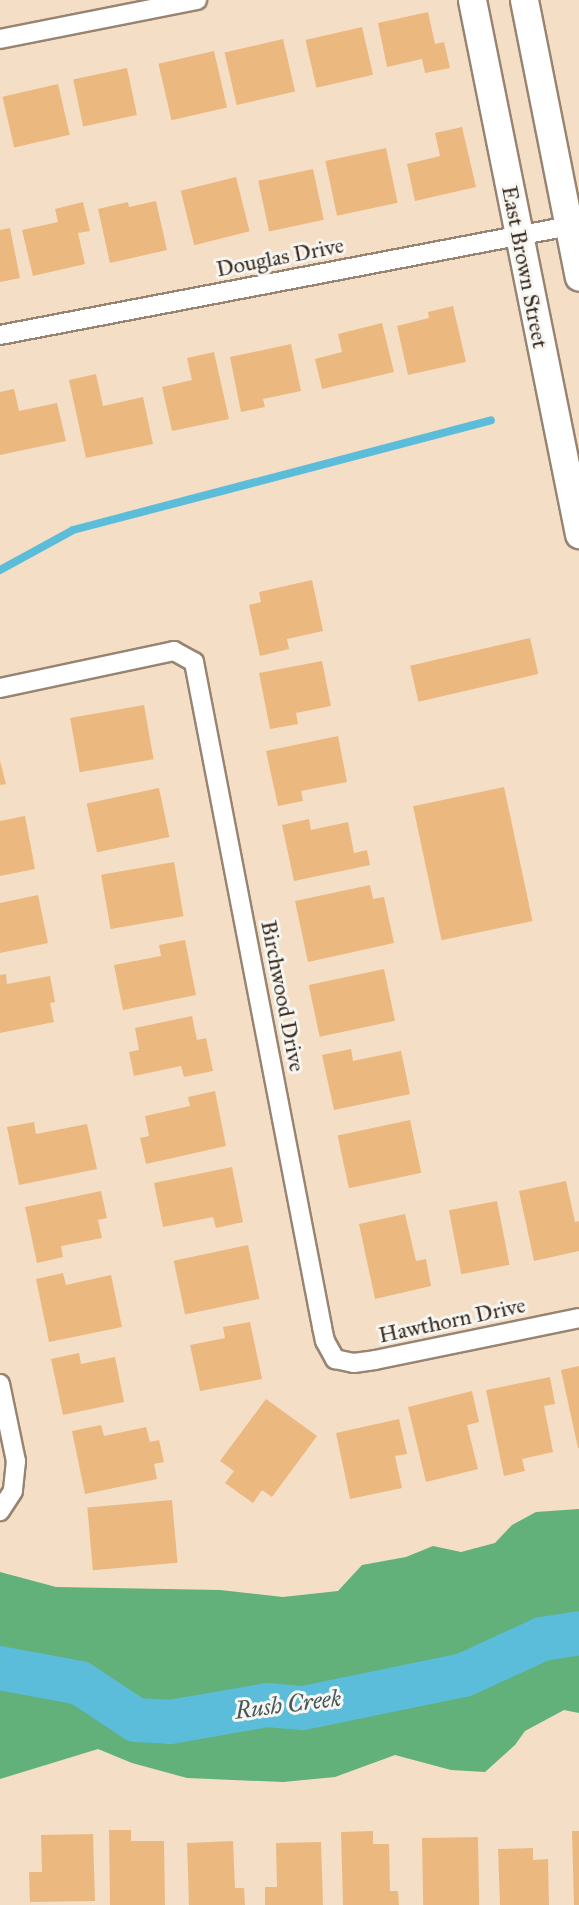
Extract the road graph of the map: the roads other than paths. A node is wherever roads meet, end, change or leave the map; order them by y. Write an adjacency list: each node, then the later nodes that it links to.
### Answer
1 (197, 0): 4 (street)
2 (472, 0): 6 (main road, East Brown Street)
3 (524, 0): 5 (main road)
4 (0, 39)
5 (569, 226): 6 (street, Douglas Drive); 7 (main road)
6 (519, 236): 8 (street, Douglas Drive); 9 (main road, East Brown Street)
7 (579, 277)
8 (0, 335)
9 (579, 534)
10 (0, 688): 12 (street, Birchwood Drive)
11 (579, 1318): 12 (street, Hawthorn Drive)
12 (335, 1359)
13 (0, 1384): 14 (street)
14 (0, 1511)

